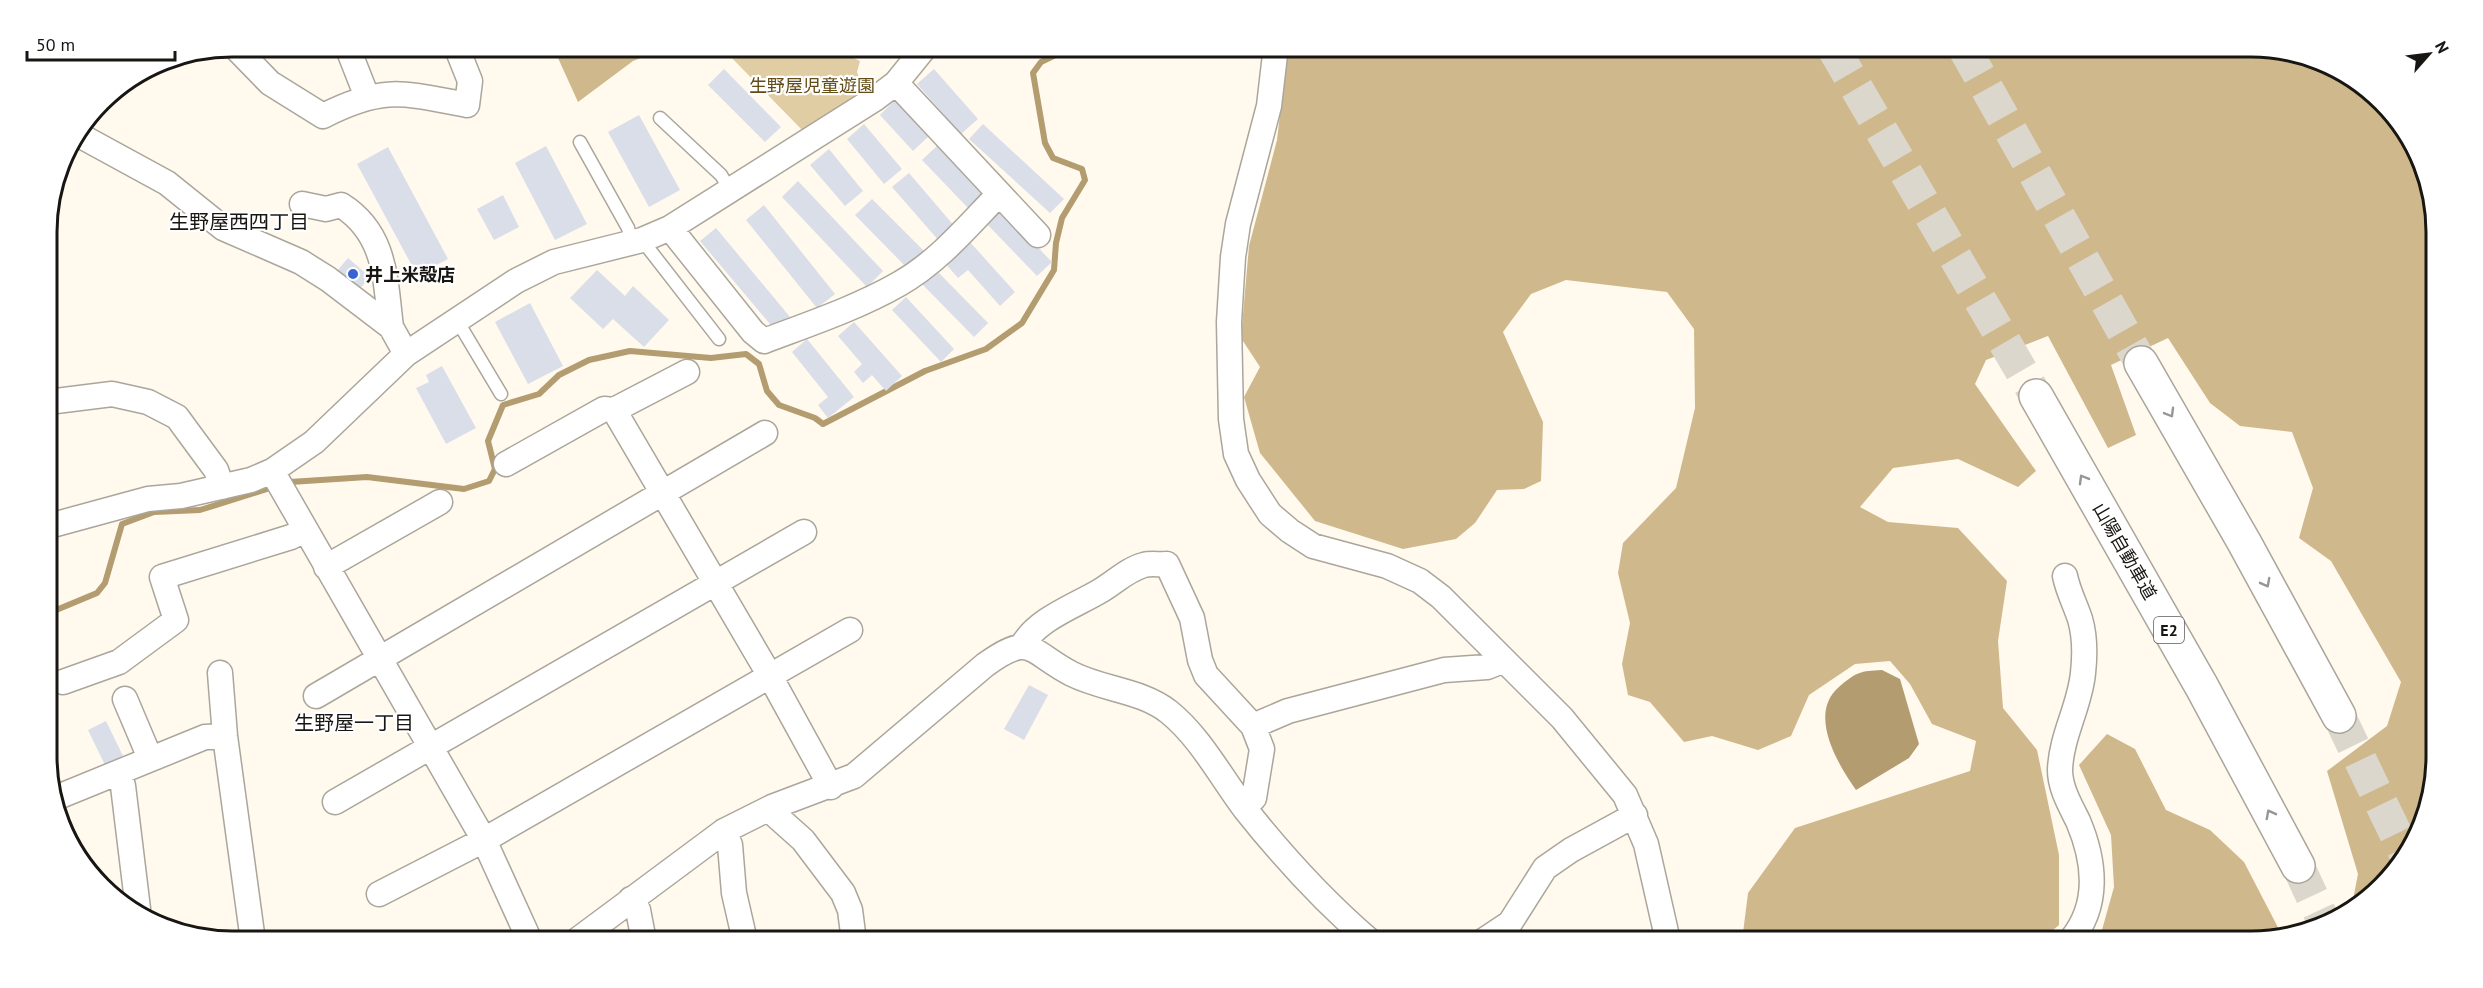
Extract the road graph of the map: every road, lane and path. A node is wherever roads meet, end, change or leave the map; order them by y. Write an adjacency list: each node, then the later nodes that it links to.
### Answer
1 (245, 57): 7 (street)
2 (352, 57): 7 (street)
3 (460, 57): 7 (street)
4 (917, 57): 6 (street)
5 (1275, 57): 42 (street)
6 (896, 83): 11 (street); 12 (street)
7 (368, 97)
8 (660, 118): 11 (lane)
9 (84, 138): 18 (street)
10 (580, 142): 16 (lane)
11 (730, 190): 14 (street)
12 (998, 195): 14 (street); 15 (street)
13 (302, 204): 18 (street)
14 (670, 228): 16 (street)
15 (1038, 235)
16 (637, 241): 17 (street); 19 (lane)
17 (458, 321): 20 (street); 23 (lane)
18 (391, 327): 20 (street)
19 (720, 339)
20 (406, 354): 29 (street)
21 (2141, 363): 48 (highway, one-way to 48)
22 (687, 372): 26 (street)
23 (501, 394)
24 (2036, 396): 62 (highway, 山陽自動車道 / E2, one-way to 24)
25 (57, 401): 30 (street)
26 (614, 410): 28 (street); 31 (street)
27 (765, 434): 31 (street)
28 (506, 464)
29 (272, 471): 30 (street); 34 (street)
30 (222, 487): 33 (street)
31 (663, 493): 38 (street); 41 (street)
32 (440, 502): 36 (street)
33 (57, 524)
34 (305, 530): 36 (street); 45 (street)
35 (804, 532): 38 (street)
36 (326, 567): 41 (street)
37 (2065, 576): 75 (street)
38 (715, 583): 44 (street); 51 (street)
39 (850, 630): 44 (street)
40 (1022, 646): 49 (street); 54 (street); 58 (street)
41 (379, 657): 46 (street); 51 (street)
42 (1502, 661): 49 (street); 59 (street)
43 (220, 673): 50 (street)
44 (770, 676): 54 (street); 61 (street)
45 (63, 682)
46 (316, 696)
47 (125, 699): 52 (street)
48 (2338, 716)
49 (1253, 726): 58 (street)
50 (225, 736): 52 (street); 66 (street)
51 (429, 746): 56 (street); 61 (street)
52 (150, 758): 53 (street)
53 (119, 772): 55 (street); 65 (street)
54 (831, 786): 57 (street)
55 (62, 796)
56 (335, 802)
57 (772, 807): 60 (street); 71 (street)
58 (1245, 807): 72 (street)
59 (1635, 815): 73 (street); 74 (street)
60 (724, 831): 64 (street); 70 (street)
61 (484, 840): 63 (street); 67 (street)
62 (2298, 866)
63 (379, 894)
64 (631, 899): 68 (street); 69 (street)
65 (137, 903)
66 (252, 931)
67 (525, 931)
68 (589, 931)
69 (642, 931)
70 (743, 931)
71 (853, 931)
72 (1359, 931)
73 (1498, 931)
74 (1666, 931)
75 (2076, 931)

